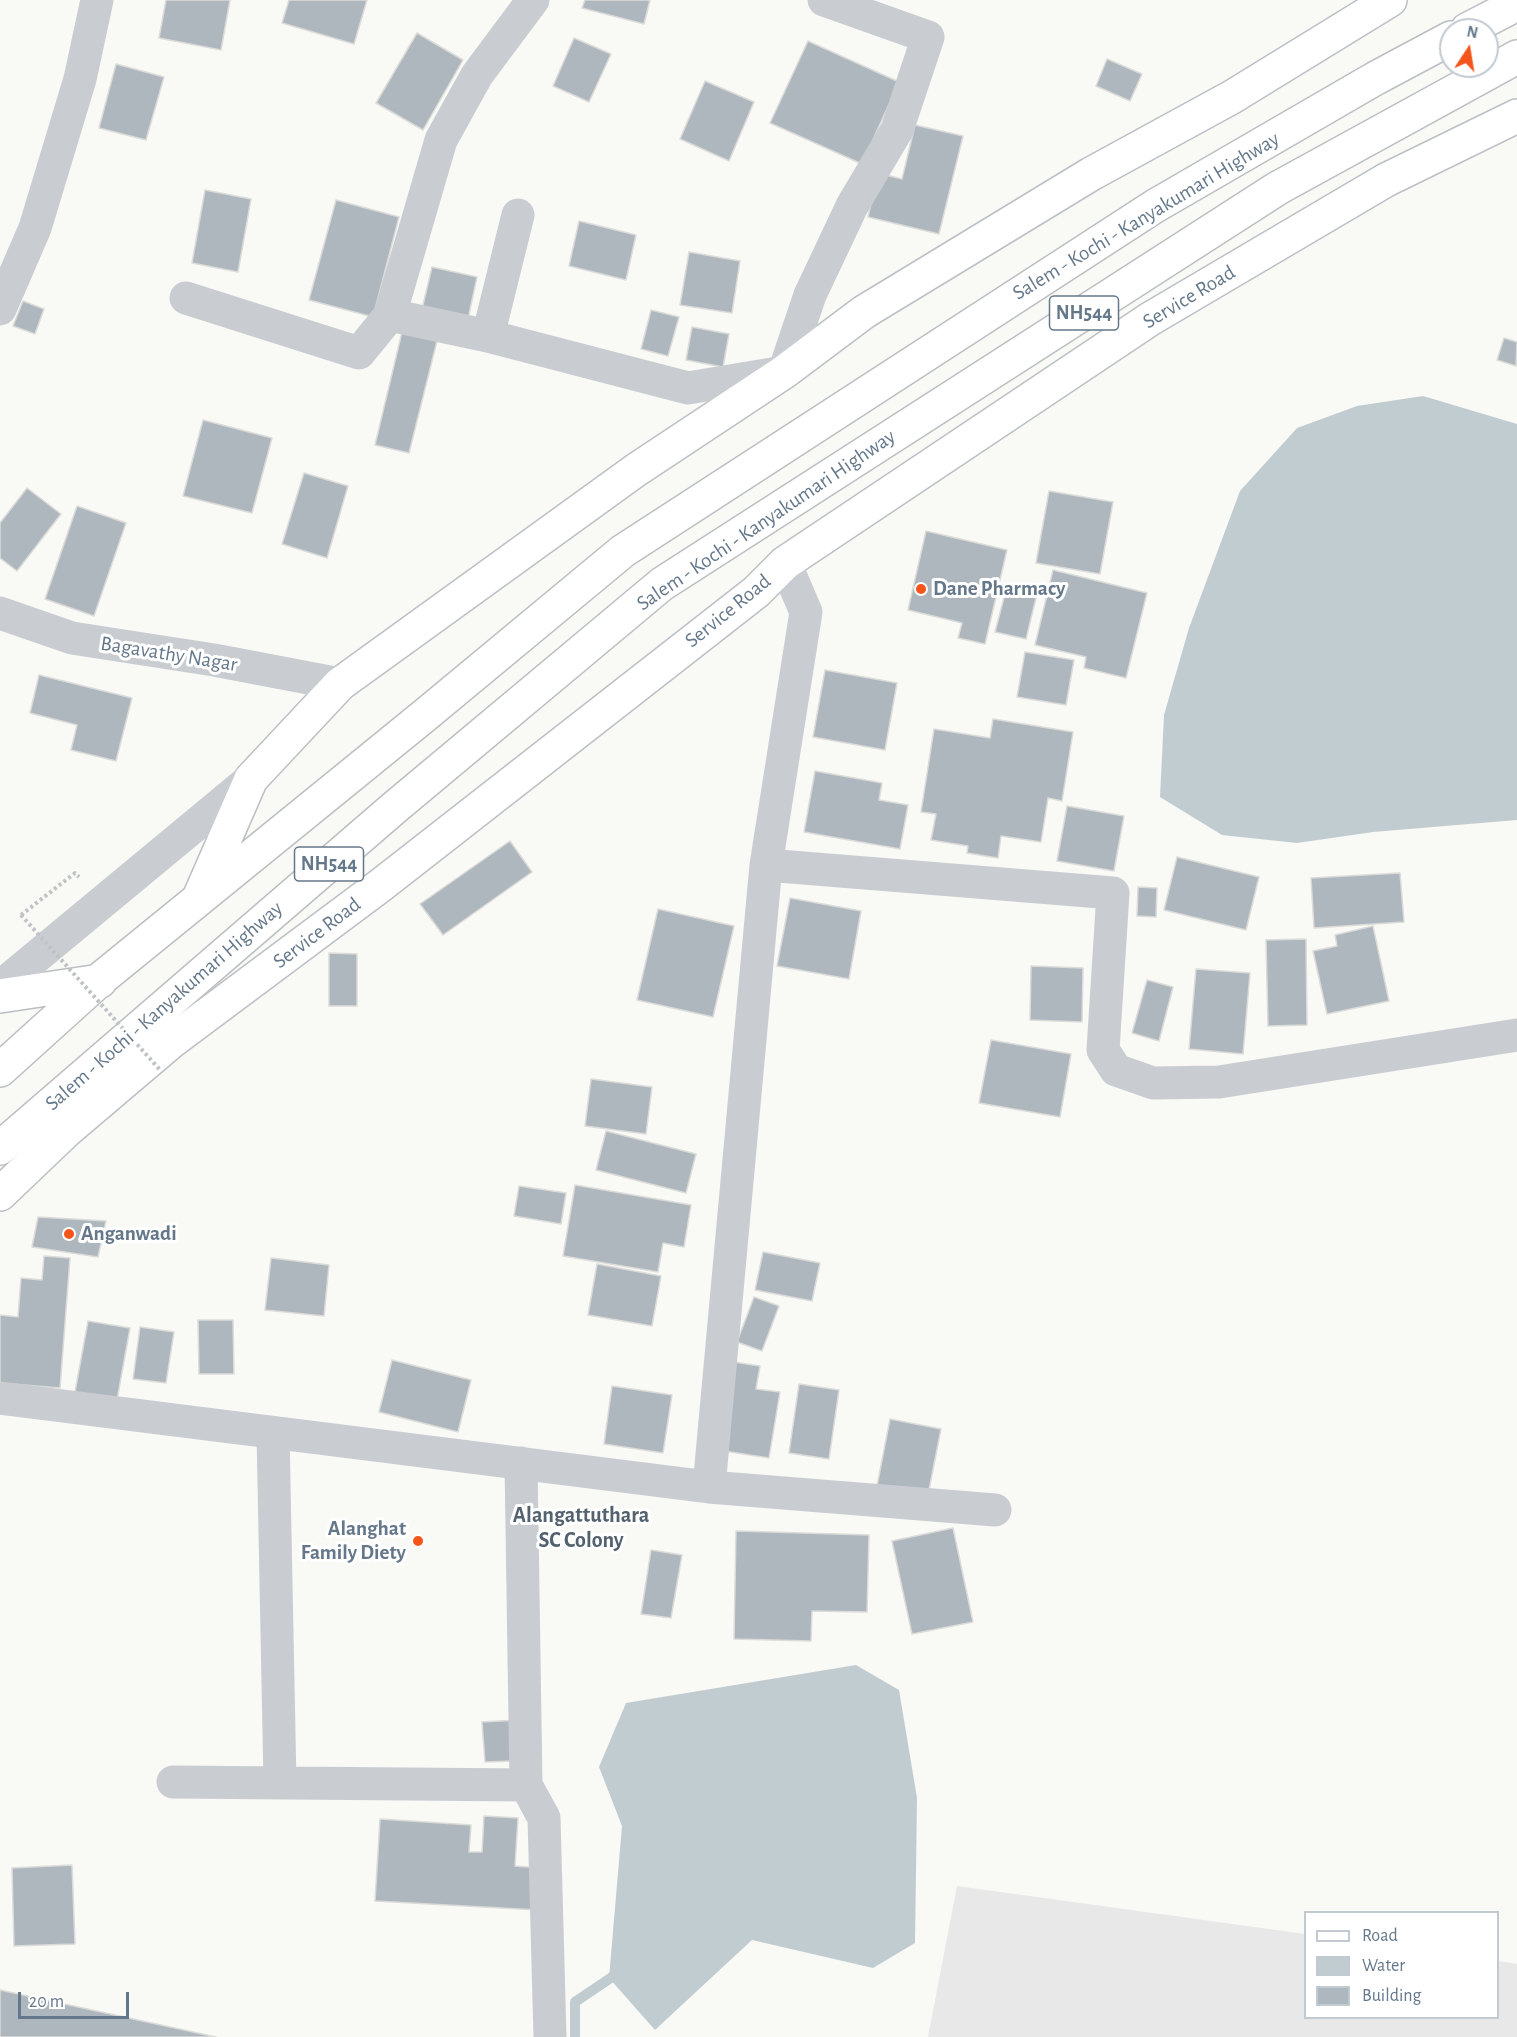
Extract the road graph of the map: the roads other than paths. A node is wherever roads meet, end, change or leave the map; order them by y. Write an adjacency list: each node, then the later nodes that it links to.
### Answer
1 (96, 0): 12 (street)
2 (532, 0): 13 (street)
3 (824, 0): 15 (street)
4 (1390, 0): 15 (main road)
5 (1517, 4): 6 (main road)
6 (1490, 18)
7 (1439, 44): 21 (main road, Salem - Kochi - Kanyakumari Highway / NH544)
8 (1517, 57): 27 (main road, Salem - Kochi - Kanyakumari Highway / NH544)
9 (1517, 116): 16 (main road, Service Road)
10 (518, 215): 14 (street)
11 (186, 298): 13 (street)
12 (0, 309)
13 (390, 315): 14 (street)
14 (488, 336): 15 (street)
15 (784, 372): 18 (main road)
16 (785, 563): 20 (street); 28 (main road, Service Road)
17 (0, 613): 18 (street, Bagavathy Nagar)
18 (340, 684): 19 (main road)
19 (251, 779): 21 (main road); 23 (street)
20 (765, 865): 25 (street); 32 (street)
21 (199, 898): 22 (main road, Salem - Kochi - Kanyakumari Highway / NH544)
22 (100, 981): 24 (main road); 26 (main road, Salem - Kochi - Kanyakumari Highway / NH544)
23 (0, 987)
24 (0, 996)
25 (1517, 1035)
26 (0, 1070)
27 (0, 1148)
28 (0, 1194)
29 (0, 1398): 30 (street)
30 (273, 1433): 31 (street); 35 (street)
31 (521, 1463): 32 (street); 36 (street)
32 (709, 1488): 33 (street)
33 (995, 1510)
34 (173, 1782): 35 (street)
35 (280, 1783): 36 (street)
36 (526, 1785): 37 (street)
37 (550, 2037)

